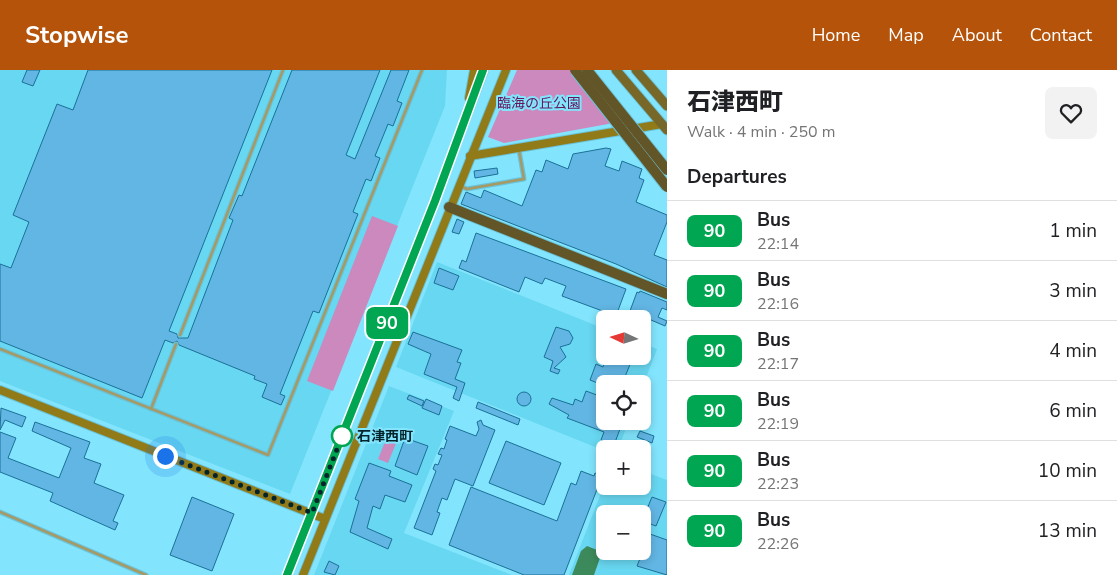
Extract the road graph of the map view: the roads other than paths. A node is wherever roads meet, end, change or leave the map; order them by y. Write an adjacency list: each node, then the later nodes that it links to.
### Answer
1 (283, 70): 22 (lane)
2 (422, 70): 26 (lane)
3 (474, 70): 13 (street)
4 (484, 70): 13 (street)
5 (506, 70): 15 (street)
6 (574, 70): 18 (highway, bridge)
7 (587, 70): 16 (highway, bridge)
8 (595, 70): 16 (highway, bridge)
9 (616, 70): 12 (main road)
10 (636, 70): 11 (main road)
11 (667, 106)
12 (664, 127): 14 (street)
13 (458, 141): 19 (street)
14 (519, 148): 15 (street); 17 (lane)
15 (470, 156): 17 (street)
16 (667, 169)
17 (458, 185): 20 (street)
18 (667, 187)
19 (435, 201): 20 (street); 28 (street)
20 (449, 207): 21 (highway); 29 (street)
21 (667, 294)
22 (180, 335)
23 (176, 344): 26 (lane)
24 (0, 349): 26 (lane)
25 (0, 390): 28 (street)
26 (151, 409)
27 (0, 512): 30 (lane)
28 (312, 513): 29 (street); 31 (street)
29 (325, 519): 32 (street)
30 (146, 575)
31 (287, 575)
32 (303, 575)

